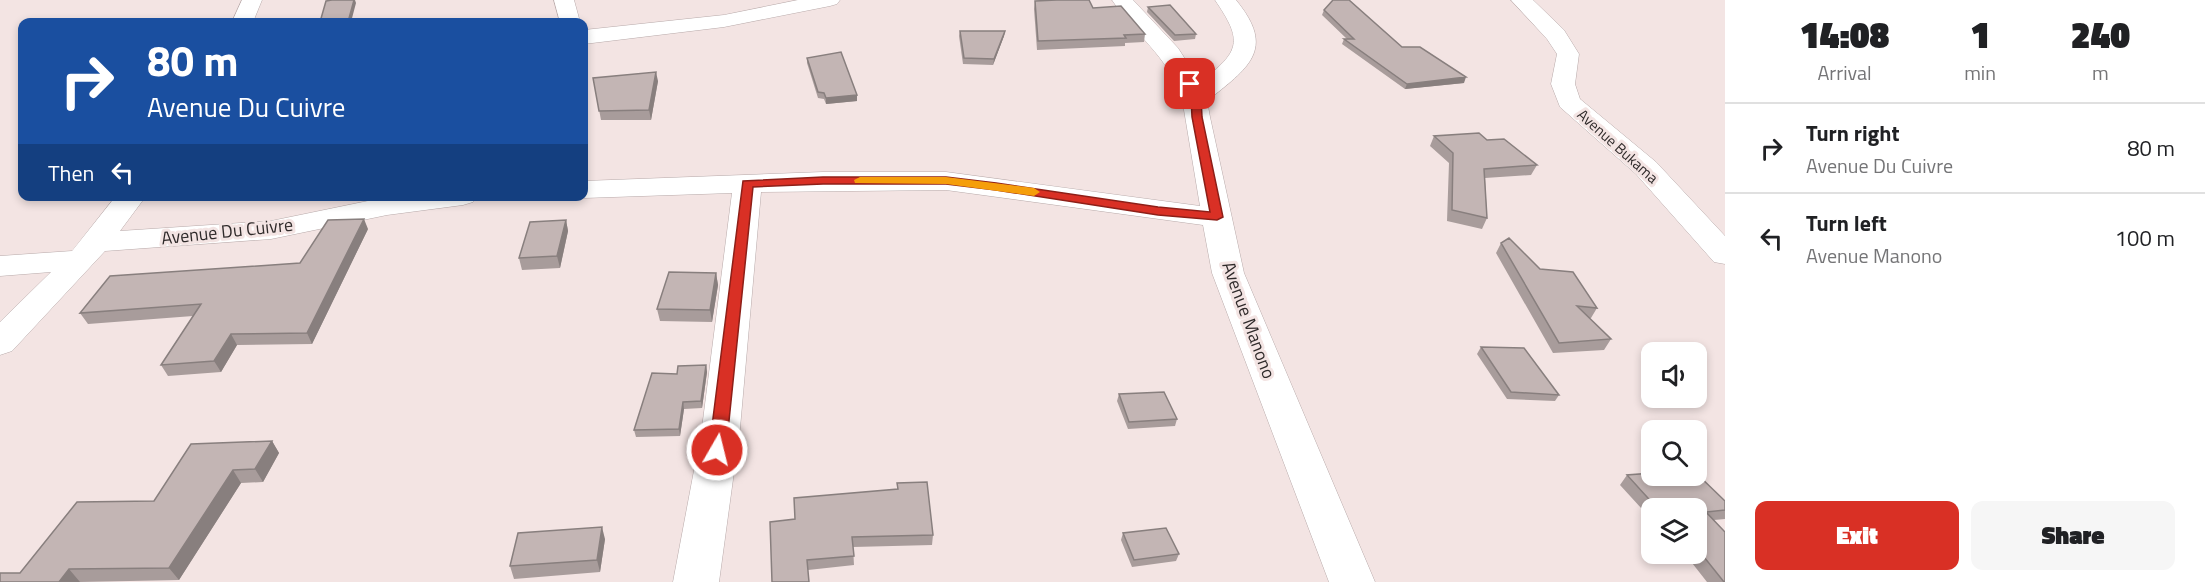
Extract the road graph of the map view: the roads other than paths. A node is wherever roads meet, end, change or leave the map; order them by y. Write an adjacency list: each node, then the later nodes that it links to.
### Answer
1 (252, 0): 7 (street)
2 (564, 0): 8 (street)
3 (830, 0): 9 (street)
4 (1122, 0): 10 (street, Avenue Manono)
5 (1226, 0): 10 (street)
6 (1521, 0): 16 (street, Avenue Bukama)
7 (245, 18)
8 (569, 18)
9 (588, 37)
10 (1196, 97): 15 (street, Avenue Manono)
11 (747, 184): 12 (street); 15 (street); 21 (street)
12 (588, 189)
13 (128, 201): 17 (street)
14 (425, 201): 17 (street, Avenue Du Cuivre)
15 (1217, 217): 22 (street, Avenue Manono)
16 (1714, 230): 18 (street, Avenue Bukama)
17 (89, 251): 19 (street, Avenue Du Cuivre); 20 (street)
18 (1725, 255)
19 (0, 266)
20 (0, 343)
21 (696, 582)
22 (1352, 582)

